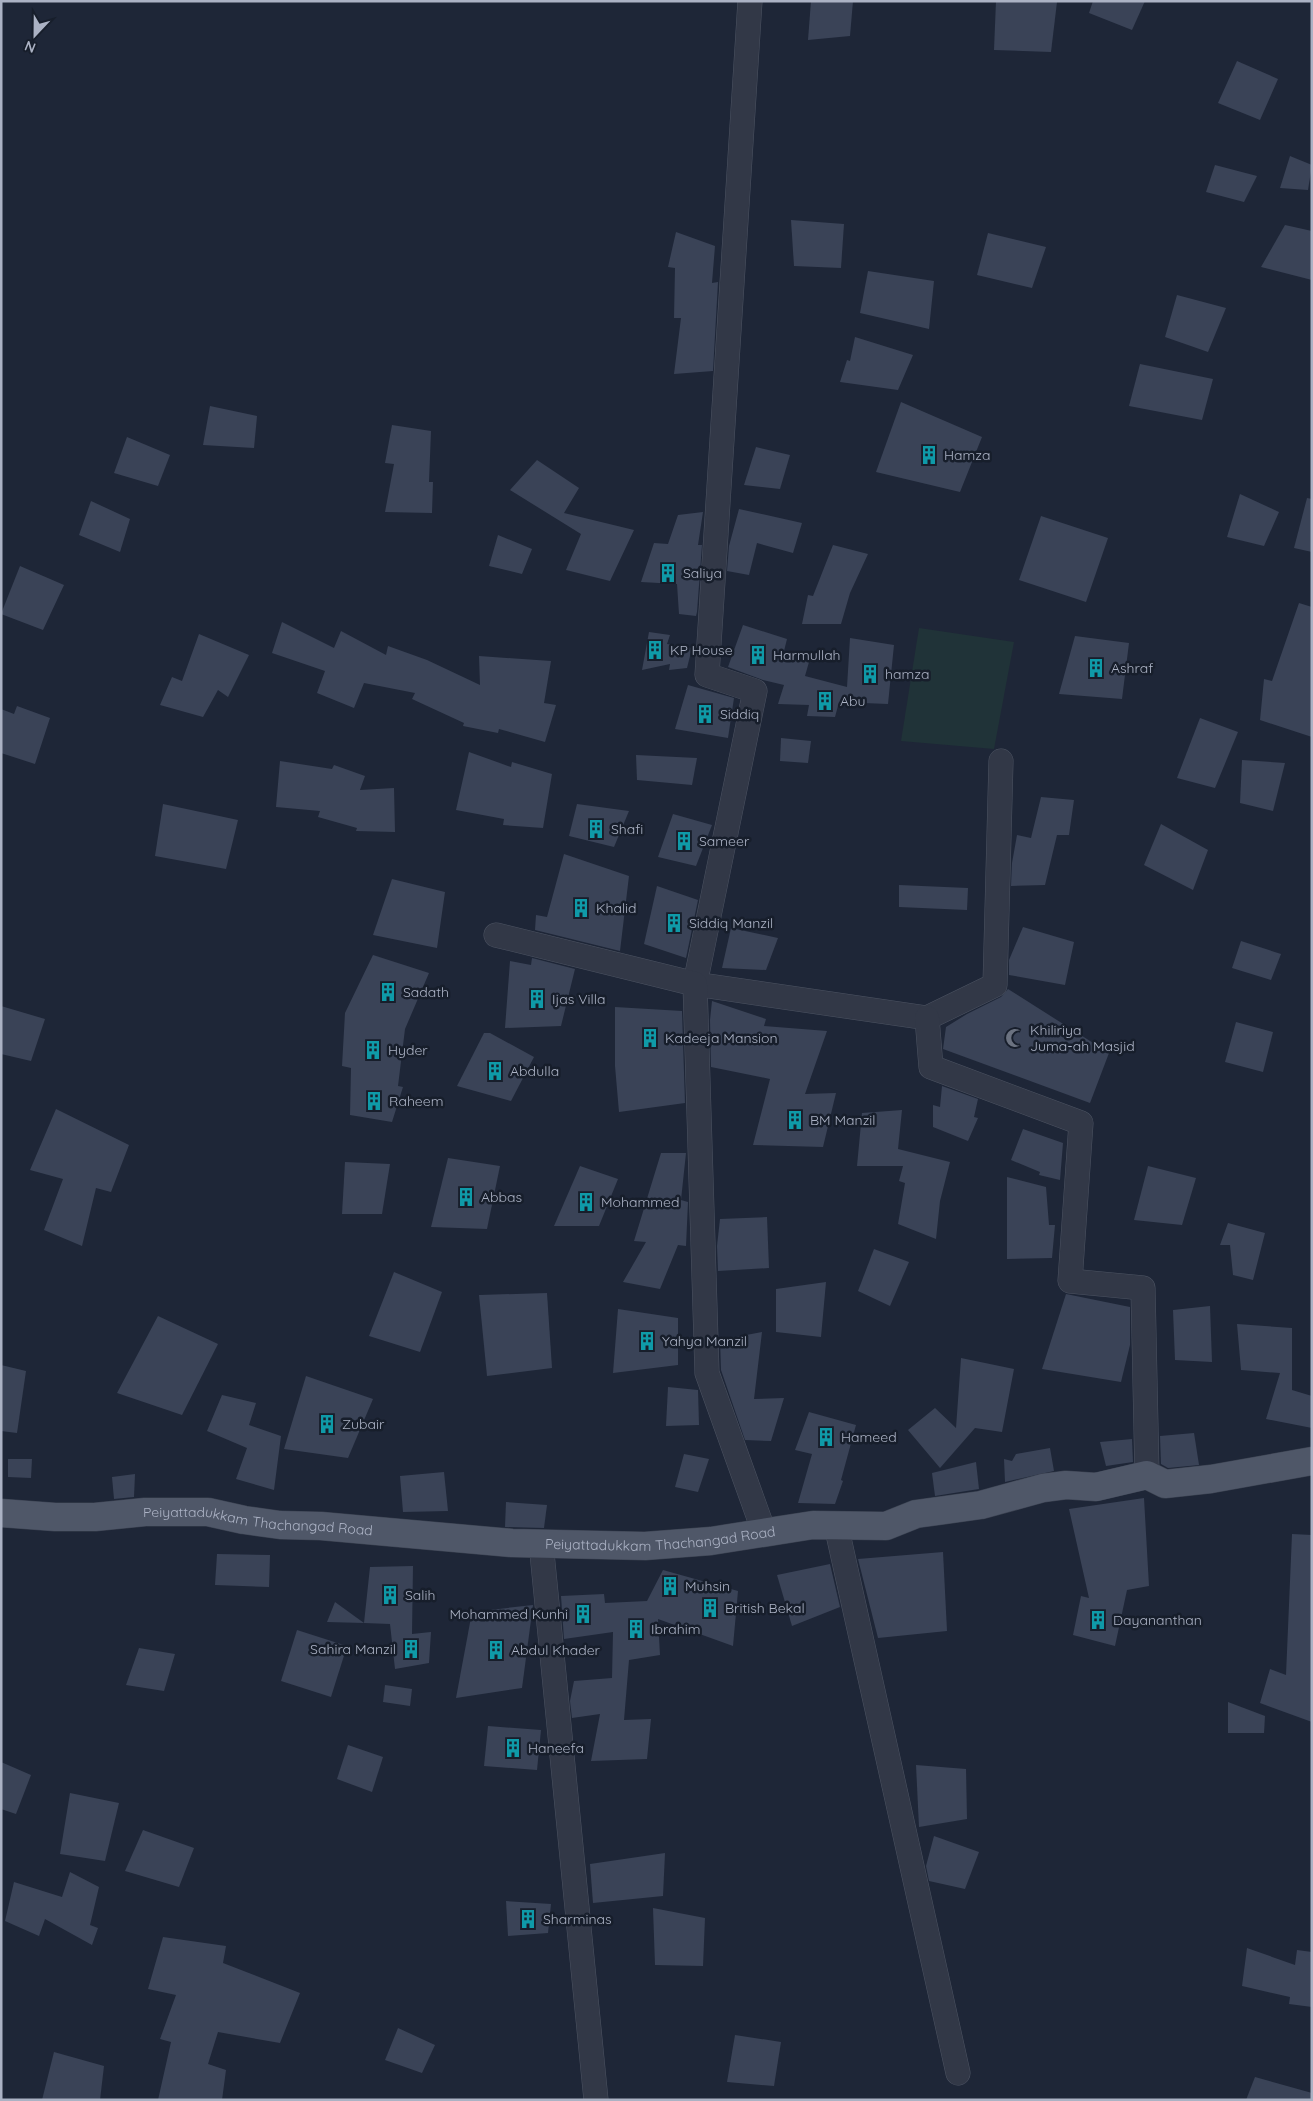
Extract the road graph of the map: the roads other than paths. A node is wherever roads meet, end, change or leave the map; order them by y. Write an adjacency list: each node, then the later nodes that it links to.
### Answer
1 (750, 1): 4 (street)
2 (1001, 761): 5 (street)
3 (496, 935): 4 (street)
4 (695, 984): 5 (street); 10 (street)
5 (928, 1018): 7 (street)
6 (1312, 1461): 7 (main road)
7 (1147, 1475): 9 (main road, Peiyattadukkam Thachangad Road)
8 (1, 1513): 11 (main road, Peiyattadukkam Thachangad Road)
9 (836, 1525): 10 (main road, Peiyattadukkam Thachangad Road); 12 (street)
10 (764, 1532): 11 (main road, Peiyattadukkam Thachangad Road)
11 (541, 1543): 13 (street)
12 (958, 2073)
13 (596, 2100)

